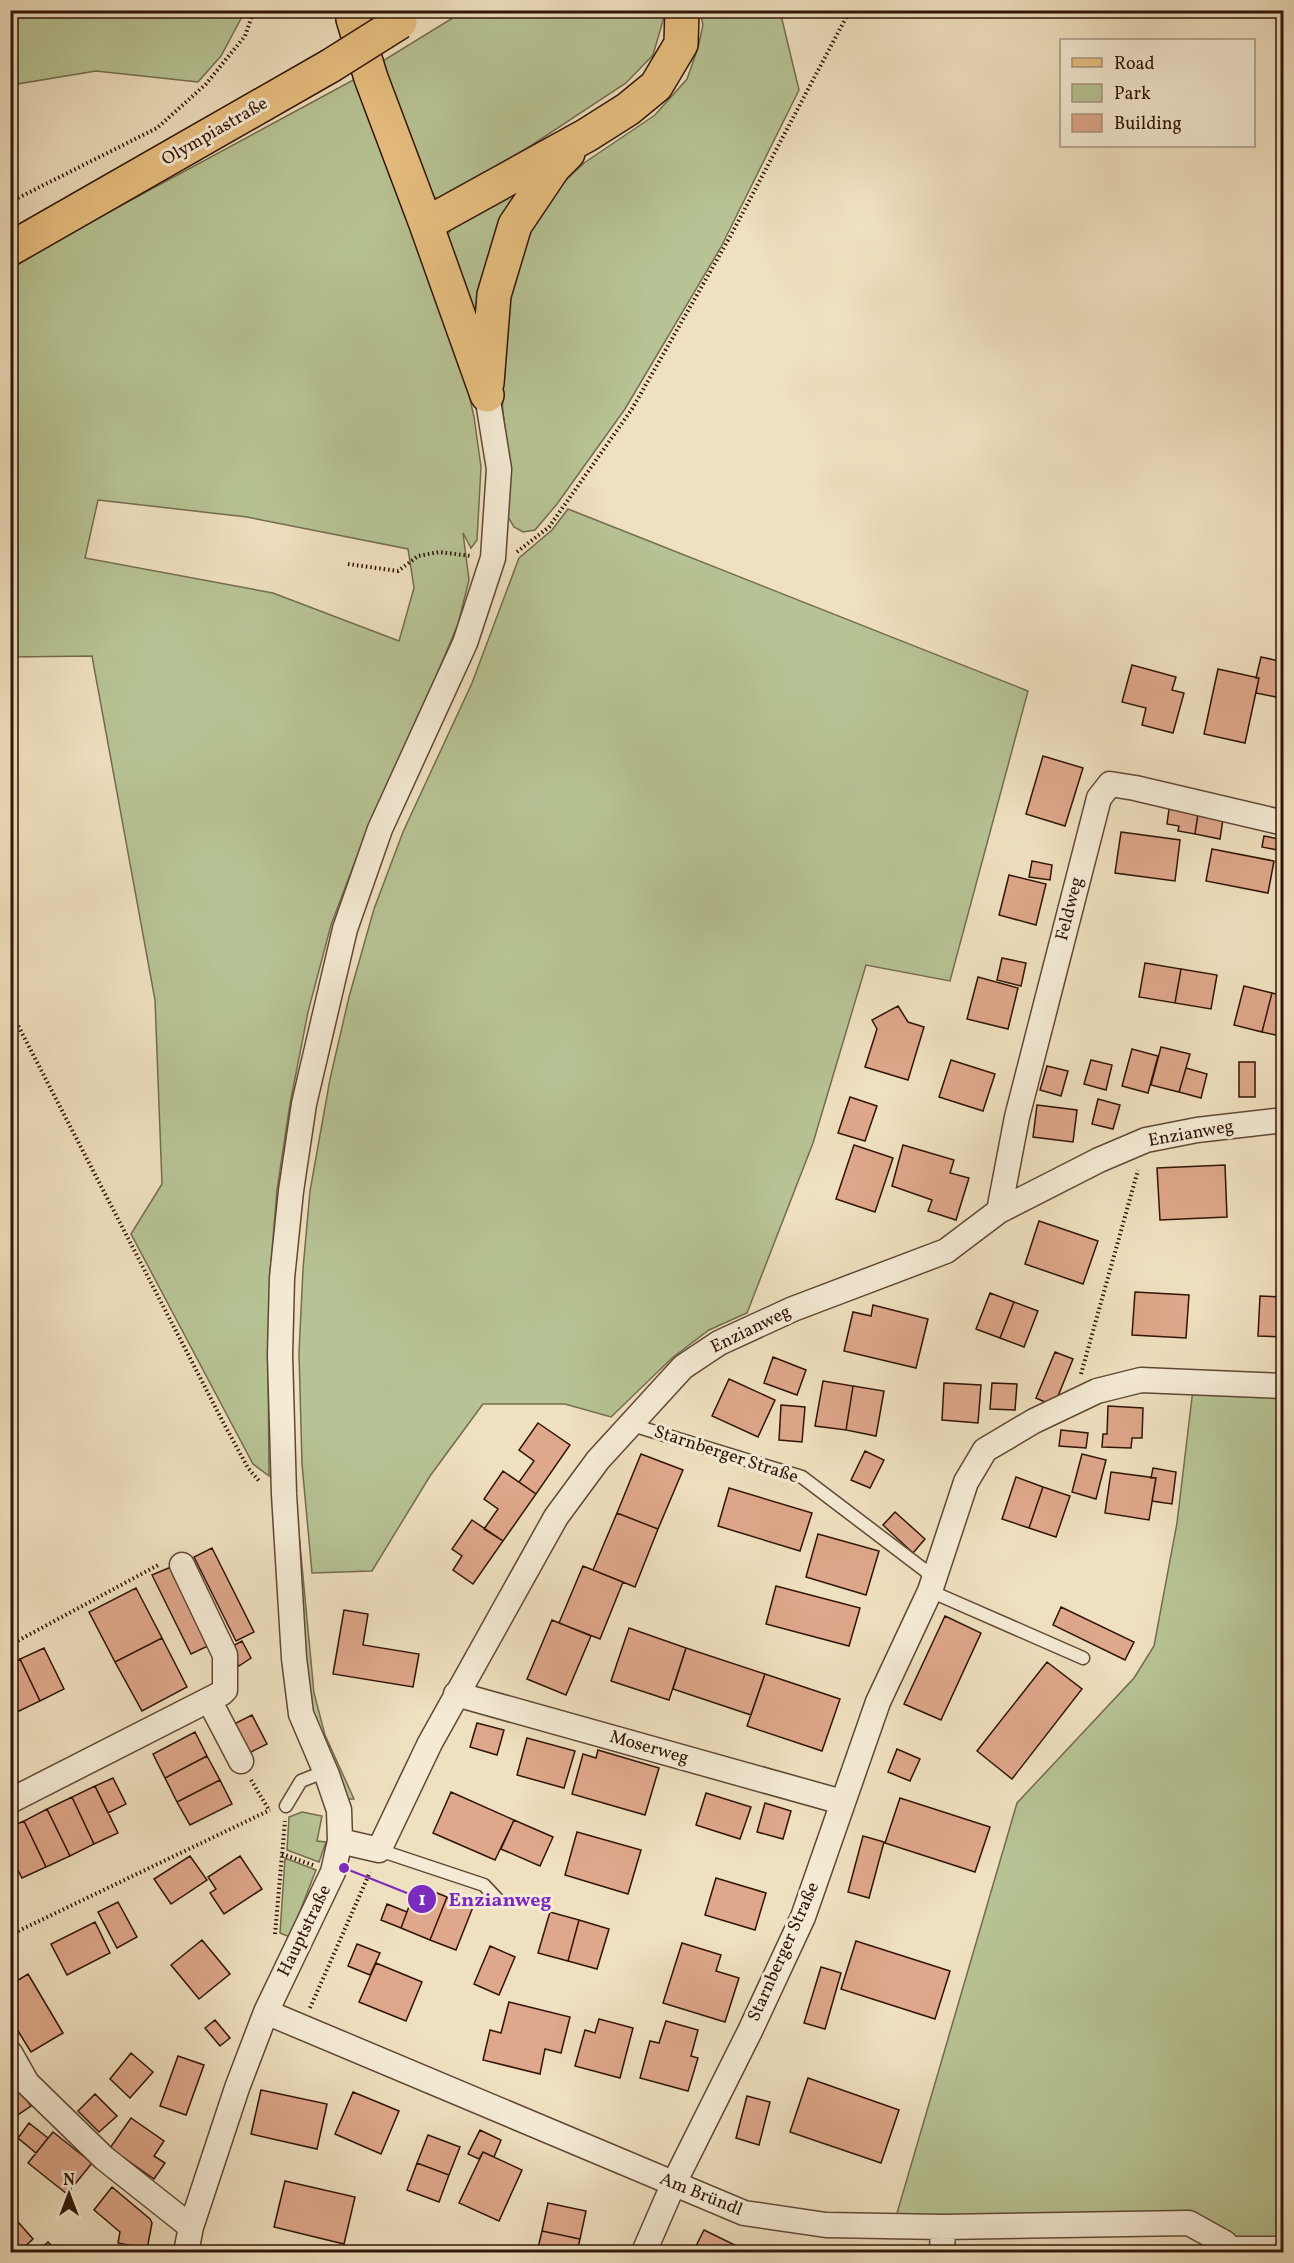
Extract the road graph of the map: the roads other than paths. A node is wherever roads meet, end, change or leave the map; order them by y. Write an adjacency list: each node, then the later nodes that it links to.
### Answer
1 (353, 10): 5 (main road)
2 (681, 14): 4 (main road)
3 (409, 16): 6 (main road, Olympiastraße, bridge)
4 (587, 135): 5 (main road); 7 (main road)
5 (426, 224): 7 (main road)
6 (10, 249)
7 (487, 395): 19 (street, Hauptstraße)
8 (1284, 823): 10 (street, Feldweg)
9 (1284, 1120): 10 (street, Enzianweg)
10 (999, 1211): 12 (street, Enzianweg)
11 (1284, 1386): 14 (street, Starnberger Straße)
12 (629, 1424): 14 (lane, Starnberger Straße); 16 (street, Enzianweg)
13 (182, 1565): 17 (street)
14 (932, 1584): 15 (lane); 21 (street, Starnberger Straße)
15 (1083, 1658)
16 (456, 1694): 21 (street, Moserweg); 24 (street, Enzianweg)
17 (209, 1700): 18 (street); 20 (street)
18 (241, 1761)
19 (326, 1771): 22 (lane); 23 (street, Hauptstraße)
20 (10, 1801)
21 (842, 1802): 28 (street, Starnberger Straße)
22 (286, 1806)
23 (340, 1841): 24 (street); 26 (street, Hauptstraße)
24 (379, 1850): 25 (lane)
25 (499, 1901)
26 (266, 2012): 28 (street, Am Bründl); 29 (street, Hauptstraße)
27 (10, 2053): 29 (street)
28 (673, 2185): 30 (street, Am Bründl); 34 (street, Starnberger Straße)
29 (190, 2227): 33 (street, Hauptstraße)
30 (943, 2227): 32 (street, Am Bründl); 35 (street)
31 (1284, 2243): 32 (lane)
32 (1225, 2248)
33 (186, 2253)
34 (644, 2253)
35 (942, 2253)

